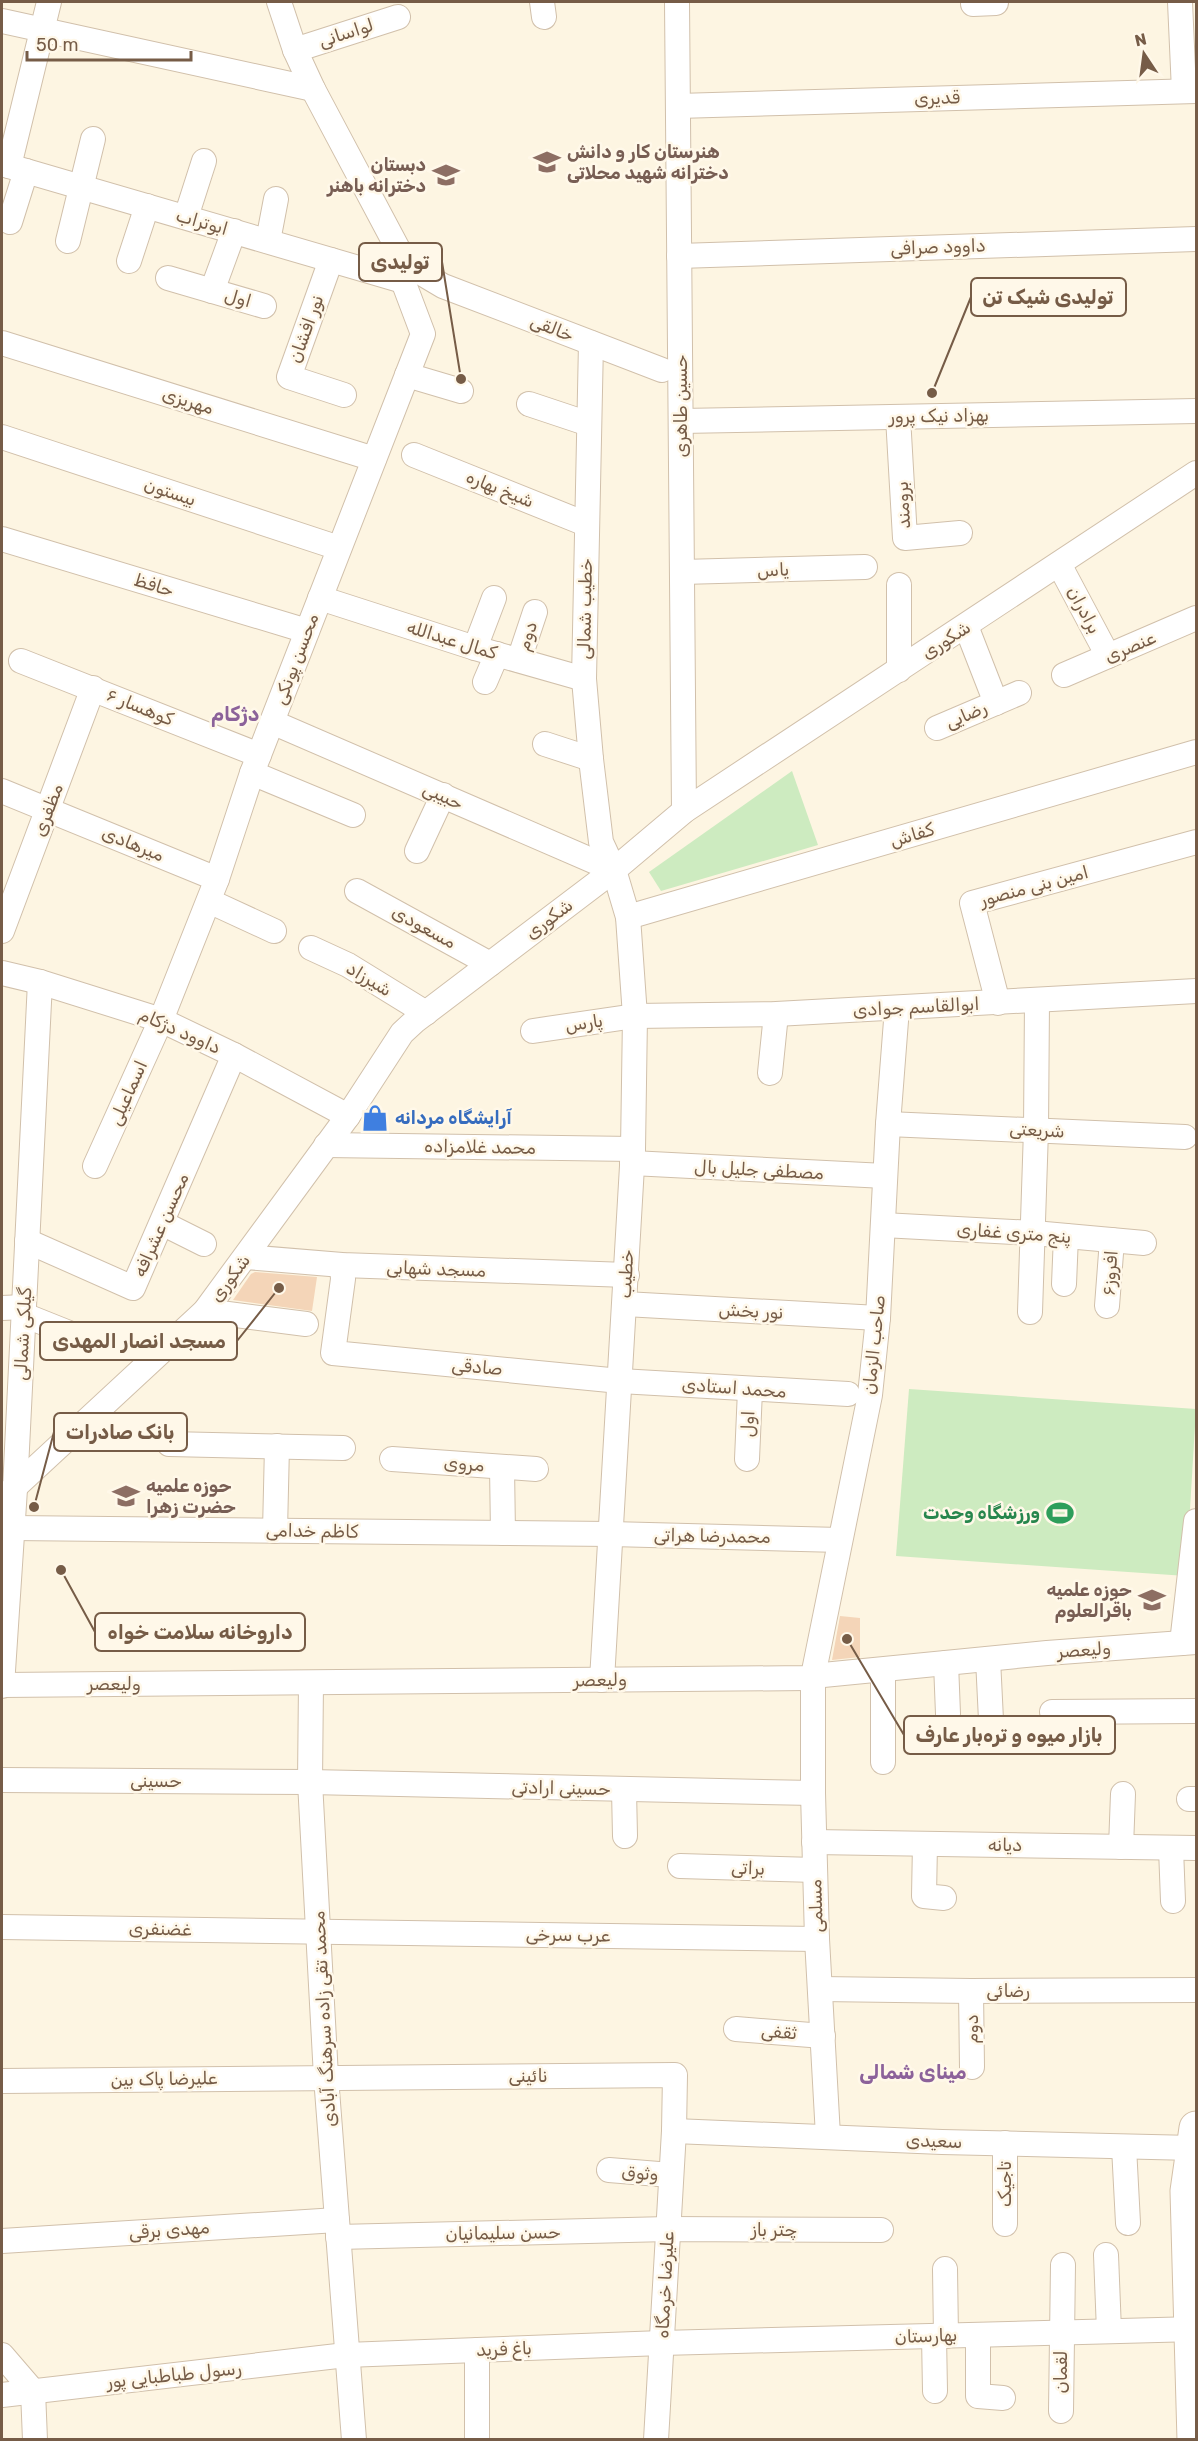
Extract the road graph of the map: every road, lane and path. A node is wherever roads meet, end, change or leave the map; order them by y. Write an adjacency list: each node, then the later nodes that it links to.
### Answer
1 (49, 2): 7 (street)
2 (279, 2): 8 (street)
3 (677, 2): 11 (street, حسین طاهری)
4 (1180, 2): 10 (street)
5 (398, 17): 8 (street, لواسانی)
6 (2, 21): 7 (street)
7 (42, 30): 9 (street); 14 (street)
8 (295, 50): 9 (street)
9 (313, 89): 27 (street)
10 (1190, 91): 11 (street, قدیری)
11 (678, 106): 24 (street, حسین طاهری)
12 (93, 139): 15 (street)
13 (204, 161): 18 (street)
14 (12, 167): 15 (street, ابوتراب); 19 (street)
15 (82, 187): 17 (street, ابوتراب); 22 (street)
16 (276, 199): 23 (street)
17 (147, 206): 18 (street, ابوتراب); 26 (street)
18 (186, 217): 20 (street, ابوتراب)
19 (10, 222)
20 (234, 231): 23 (street, ابوتراب); 29 (street)
21 (1197, 239): 24 (street, داوود صرافی)
22 (68, 241)
23 (268, 241): 25 (street, ابوتراب)
24 (679, 256): 40 (street, حسین طاهری)
25 (331, 260): 27 (street, ابوتراب); 36 (street, نور افشان)
26 (129, 261)
27 (405, 272): 32 (street, خالقی); 34 (street, محسن پونکی)
28 (168, 278): 29 (street)
29 (212, 291): 30 (street, اول)
30 (264, 306)
31 (2, 343): 44 (street, مهریزی)
32 (591, 343): 33 (street, خالقی); 41 (street, خطیب شمالی)
33 (662, 370)
34 (407, 375): 35 (street); 44 (street, محسن پونکی)
35 (461, 392)
36 (344, 395)
37 (529, 404): 41 (street)
38 (1197, 411): 39 (street, بهزاد نیک پرور)
39 (898, 417): 40 (street, بهزاد نیک پرور); 47 (street, برومند)
40 (681, 421): 52 (street, حسین طاهری)
41 (589, 424): 46 (street, خطیب شمالی)
42 (2, 437): 49 (street, بیستون)
43 (414, 455): 46 (street, شیخ بهاره)
44 (374, 459): 49 (street, محسن پونکی)
45 (1197, 473): 50 (street, شکوری)
46 (586, 524): 65 (street, خطیب شمالی)
47 (960, 533)
48 (2, 539): 59 (street, حافظ)
49 (339, 548): 54 (street, محسن پونکی)
50 (1059, 564): 58 (street, شکوری); 61 (street, برادران)
51 (865, 567): 52 (street, یاس)
52 (682, 572): 79 (street, حسین طاهری)
53 (899, 585): 63 (street)
54 (320, 598): 59 (street, محسن پونکی); 60 (street, کمال عبدالله)
55 (494, 598): 60 (street)
56 (535, 612): 60 (street, دوم)
57 (1197, 618): 61 (street, عنصری)
58 (966, 626): 63 (street, شکوری); 69 (street, رضایی)
59 (307, 631): 70 (street, محسن پونکی)
60 (497, 654): 65 (street, کمال عبدالله); 66 (street)
61 (1108, 656): 64 (street, عنصری)
62 (21, 661): 67 (street, کوهسار ۶)
63 (899, 670): 79 (street, شکوری)
64 (1064, 675)
65 (584, 679): 74 (street, خطیب شمالی)
66 (485, 682)
67 (93, 688): 75 (street, کوهسار ۶); 78 (street, مظفری)
68 (1018, 693): 69 (street, رضایی)
69 (996, 703): 71 (street, رضایی)
70 (272, 722): 75 (street, محسن پونکی); 77 (street, حبیبی)
71 (937, 728)
72 (545, 744): 74 (street)
73 (1197, 752): 86 (street, کفاش)
74 (591, 759): 83 (street, خطیب شمالی)
75 (255, 764): 80 (street, کوهسار ۶); 84 (street, محسن پونکی)
76 (2, 791): 78 (street, میرهادی)
77 (442, 795): 82 (street); 83 (street, حبیبی)
78 (49, 810): 84 (street, میرهادی); 87 (street, مظفری)
79 (684, 811): 83 (street, شکوری)
80 (353, 815)
81 (1197, 842): 95 (street, امین بنی منصور)
82 (417, 851)
83 (614, 870): 86 (street, خطیب); 90 (street, شکوری)
84 (213, 890): 88 (street, میرهادی); 100 (street, محسن پونکی)
85 (357, 891): 90 (street, مسعودی)
86 (628, 917): 99 (street, خطیب)
87 (2, 931)
88 (274, 932)
89 (311, 948): 97 (street, شیرزاد)
90 (490, 964): 97 (street, شکوری)
91 (2, 973): 92 (street, داوود دژکام)
92 (40, 982): 100 (street, داوود دژکام); 117 (street, گيلکی شمالی)
93 (1197, 991): 94 (street, ابوالقاسم جوادی)
94 (1037, 1001): 95 (street, ابوالقاسم جوادی); 106 (street)
95 (998, 1003): 96 (street, ابوالقاسم جوادی)
96 (897, 1008): 98 (street, ابوالقاسم جوادی); 105 (street, صاحب الزمان)
97 (426, 1013): 104 (street, شکوری)
98 (776, 1014): 99 (street, ابوالقاسم جوادی); 103 (street)
99 (635, 1016): 101 (street, پارس); 109 (street, خطیب)
100 (161, 1020): 102 (street, داوود دژکام); 110 (street, اسماعیلی)
101 (533, 1031)
102 (234, 1055): 104 (street, داوود دژکام); 112 (street, محسن عشرافه)
103 (770, 1073)
104 (348, 1116): 108 (street, شکوری)
105 (888, 1124): 106 (street, شریعتی); 111 (street, صاحب الزمان)
106 (1036, 1130): 107 (street, شریعتی); 114 (street)
107 (1185, 1137)
108 (326, 1145): 109 (street, محمد غلامزاده); 120 (street, شکوری)
109 (633, 1156): 111 (street, مصطفی جلیل بال); 122 (street, خطیب)
110 (95, 1166)
111 (885, 1176): 113 (street, صاحب الزمان)
112 (162, 1223): 117 (street, محسن عشرافه); 119 (street)
113 (883, 1226): 114 (street, پنج متری غفاری); 129 (street, صاحب الزمان)
114 (1034, 1233): 115 (street, پنج متری غفاری); 128 (street)
115 (1066, 1236): 116 (street, پنج متری غفاری); 123 (street)
116 (1112, 1240): 118 (street, پنج متری غفاری); 125 (street, افروز۶)
117 (27, 1241): 126 (street, گيلکی شمالی)
118 (1144, 1243)
119 (204, 1244)
120 (246, 1257): 121 (street, مسجد شهابی); 127 (street, شکوری)
121 (342, 1265): 122 (street, مسجد شهابی); 132 (street, صادقی)
122 (627, 1275): 124 (street, خطیب)
123 (1064, 1284)
124 (625, 1304): 129 (street, نور بخش); 132 (street, خطیب)
125 (1107, 1306)
126 (16, 1310): 131 (street); 135 (street, گيلکی شمالی)
127 (205, 1311): 130 (street); 143 (street, شکوری)
128 (1030, 1312)
129 (878, 1318): 149 (street, صاحب الزمان)
130 (306, 1324)
131 (79, 1337)
132 (620, 1381): 133 (street, محمد استادی); 148 (street, خطیب)
133 (750, 1390): 134 (street, محمد استادی); 140 (street, اول)
134 (848, 1394)
135 (10, 1438): 143 (street, گيلکی شمالی)
136 (169, 1444): 137 (street)
137 (277, 1446): 138 (street); 146 (street)
138 (343, 1448)
139 (392, 1459): 141 (street, مروی)
140 (747, 1459)
141 (502, 1467): 142 (street, مروی); 147 (street)
142 (536, 1469)
143 (8, 1494): 145 (street, گيلکی شمالی)
144 (1197, 1521): 150 (street)
145 (12, 1528): 146 (street, کاظم خدامی); 157 (street, گيلکی شمالی)
146 (274, 1531): 147 (street, کاظم خدامی)
147 (503, 1533): 148 (street, کاظم خدامی)
148 (611, 1534): 149 (street, محمدرضا هراتی); 155 (street, خطیب)
149 (840, 1540): 154 (street, صاحب الزمان)
150 (1189, 1642): 151 (street, ولیعصر)
151 (988, 1659): 152 (street, ولیعصر); 161 (street)
152 (946, 1664): 153 (street, ولیعصر); 160 (street)
153 (883, 1670): 154 (street, ولیعصر); 162 (street)
154 (813, 1676): 155 (street, ولیعصر); 166 (street, مسلمی)
155 (602, 1680): 156 (street, ولیعصر)
156 (311, 1683): 157 (street, ولیعصر); 164 (street, محمد تقی زاده سرهنگ آبادی)
157 (2, 1686)
158 (1197, 1711): 159 (street)
159 (1052, 1712)
160 (948, 1714)
161 (991, 1720)
162 (883, 1762)
163 (2, 1780): 164 (street, حسینی)
164 (310, 1782): 165 (street, حسینی ارادتی); 179 (street, محمد تقی زاده سرهنگ آبادی)
165 (624, 1790): 166 (street, حسینی ارادتی); 168 (street)
166 (813, 1793): 169 (street, مسلمی)
167 (1123, 1794): 171 (street)
168 (625, 1836)
169 (814, 1842): 170 (street, دیانه); 175 (street, مسلمی)
170 (925, 1844): 171 (street, دیانه); 176 (street)
171 (1121, 1847): 172 (street, دیانه)
172 (1171, 1848): 173 (street, دیانه); 177 (street)
173 (1197, 1848)
174 (680, 1866): 175 (street, براتی)
175 (815, 1870): 180 (street, مسلمی)
176 (944, 1898)
177 (1173, 1900)
178 (2, 1927): 179 (street, غضنفری)
179 (319, 1931): 180 (street, عرب سرخی); 187 (street, محمد تقی زاده سرهنگ آبادی)
180 (817, 1939): 181 (street, مسلمی)
181 (820, 1989): 183 (street, رضائی); 185 (street, مسلمی)
182 (1197, 1990): 183 (street, رضائی)
183 (972, 1991): 186 (street, دوم)
184 (736, 2029): 185 (street, ثقفی)
185 (823, 2036): 190 (street, مسلمی)
186 (972, 2067)
187 (326, 2077): 188 (street, علیرضا پاک بین); 189 (street, نائینی); 199 (street, محمد تقی زاده سرهنگ آبادی)
188 (2, 2081)
189 (674, 2131): 190 (street, سعیدی); 195 (street, علیرضا خرمگاه)
190 (828, 2136): 192 (street, سعیدی)
191 (1195, 2138): 193 (street, سعیدی); 196 (main road)
192 (1005, 2143): 193 (street, سعیدی); 198 (street, تاجیک)
193 (1124, 2147): 197 (street)
194 (609, 2170): 195 (street, وثوق)
195 (671, 2175): 200 (street, علیرضا خرمگاه)
196 (1192, 2191): 206 (main road)
197 (1128, 2223)
198 (1005, 2224)
199 (337, 2228): 200 (street, حسن سلیمانیان); 202 (street, مهدی برقی); 214 (street, محمد تقی زاده سرهنگ آبادی)
200 (668, 2229): 201 (street, چتر باز); 211 (street, علیرضا خرمگاه)
201 (880, 2230)
202 (2, 2241)
203 (1106, 2254): 207 (street)
204 (1063, 2265): 208 (street, لقمان)
205 (945, 2269): 210 (street)
206 (1194, 2329): 207 (street, بهارستان); 224 (main road)
207 (1109, 2331): 208 (street, بهارستان)
208 (1061, 2333): 209 (street, بهارستان); 219 (street, لقمان)
209 (978, 2335): 210 (street, بهارستان); 218 (street)
210 (940, 2336): 211 (street, بهارستان); 216 (street)
211 (662, 2343): 212 (street, باغ فرید); 223 (street, علیرضا خرمگاه)
212 (477, 2350): 214 (street, باغ فرید); 220 (street)
213 (2, 2355): 215 (street)
214 (346, 2355): 215 (street, رسول طباطبایی پور); 222 (street, محمد تقی زاده سرهنگ آبادی)
215 (33, 2391): 217 (street, رسول طباطبایی پور); 221 (street)
216 (935, 2391)
217 (2, 2394)
218 (1003, 2398)
219 (1061, 2411)
220 (477, 2438)
221 (35, 2439)
222 (354, 2439)
223 (656, 2439)
224 (1194, 2439)

